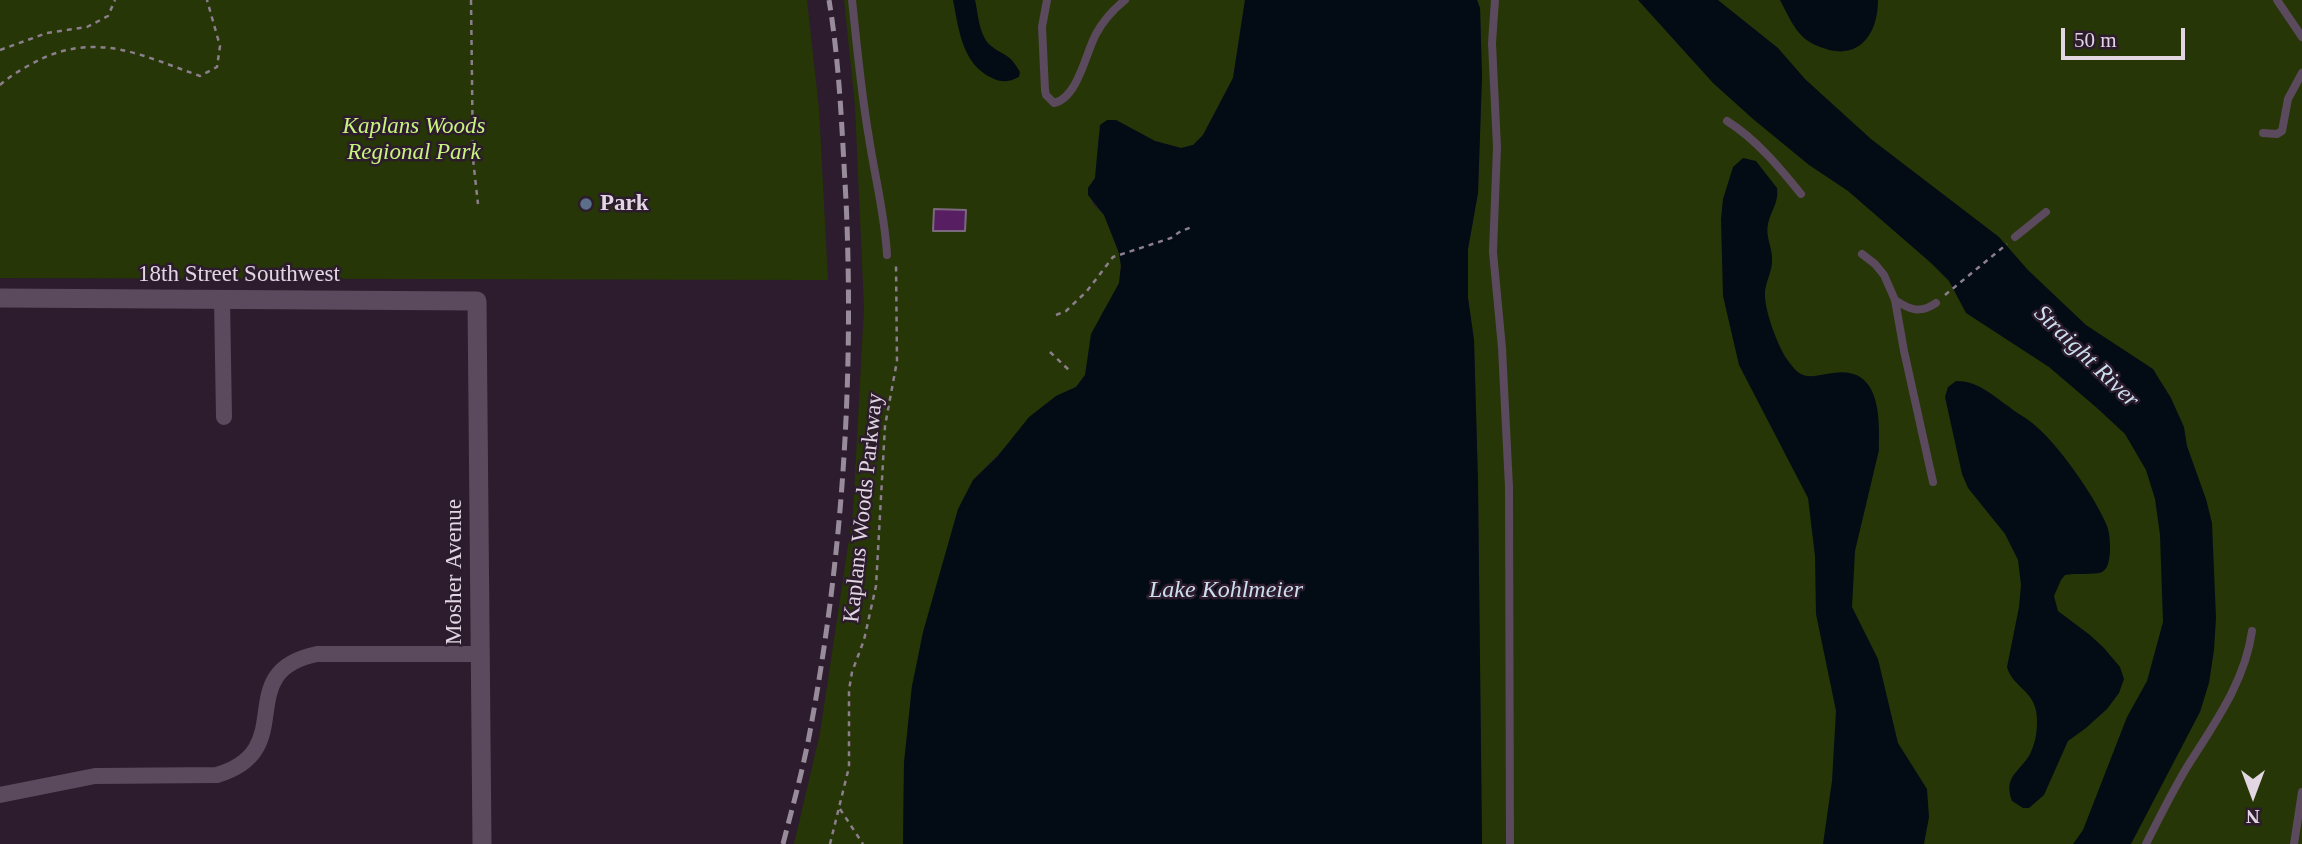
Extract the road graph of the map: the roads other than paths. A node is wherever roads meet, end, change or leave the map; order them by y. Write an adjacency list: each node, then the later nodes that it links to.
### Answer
1 (852, 0): 14 (lane)
2 (1047, 0): 3 (lane)
3 (1125, 0)
4 (1495, 0): 27 (lane)
5 (2277, 0): 6 (lane)
6 (2302, 37)
7 (2302, 73): 9 (lane)
8 (1727, 121): 10 (lane)
9 (2263, 133)
10 (1801, 194)
11 (2046, 212): 12 (lane)
12 (2015, 237)
13 (1862, 254): 17 (lane)
14 (891, 255)
15 (0, 298): 16 (street, 18th Street Southwest)
16 (222, 299): 18 (street, 18th Street Southwest); 20 (street)
17 (1895, 300): 19 (lane); 21 (lane)
18 (477, 301): 23 (street, Mosher Avenue)
19 (1936, 303)
20 (224, 417)
21 (1933, 482)
22 (2252, 631): 28 (lane)
23 (480, 654): 25 (street); 26 (street, Mosher Avenue)
24 (2302, 792): 29 (lane)
25 (0, 795)
26 (482, 844)
27 (1510, 844)
28 (2146, 844)
29 (2294, 844)

